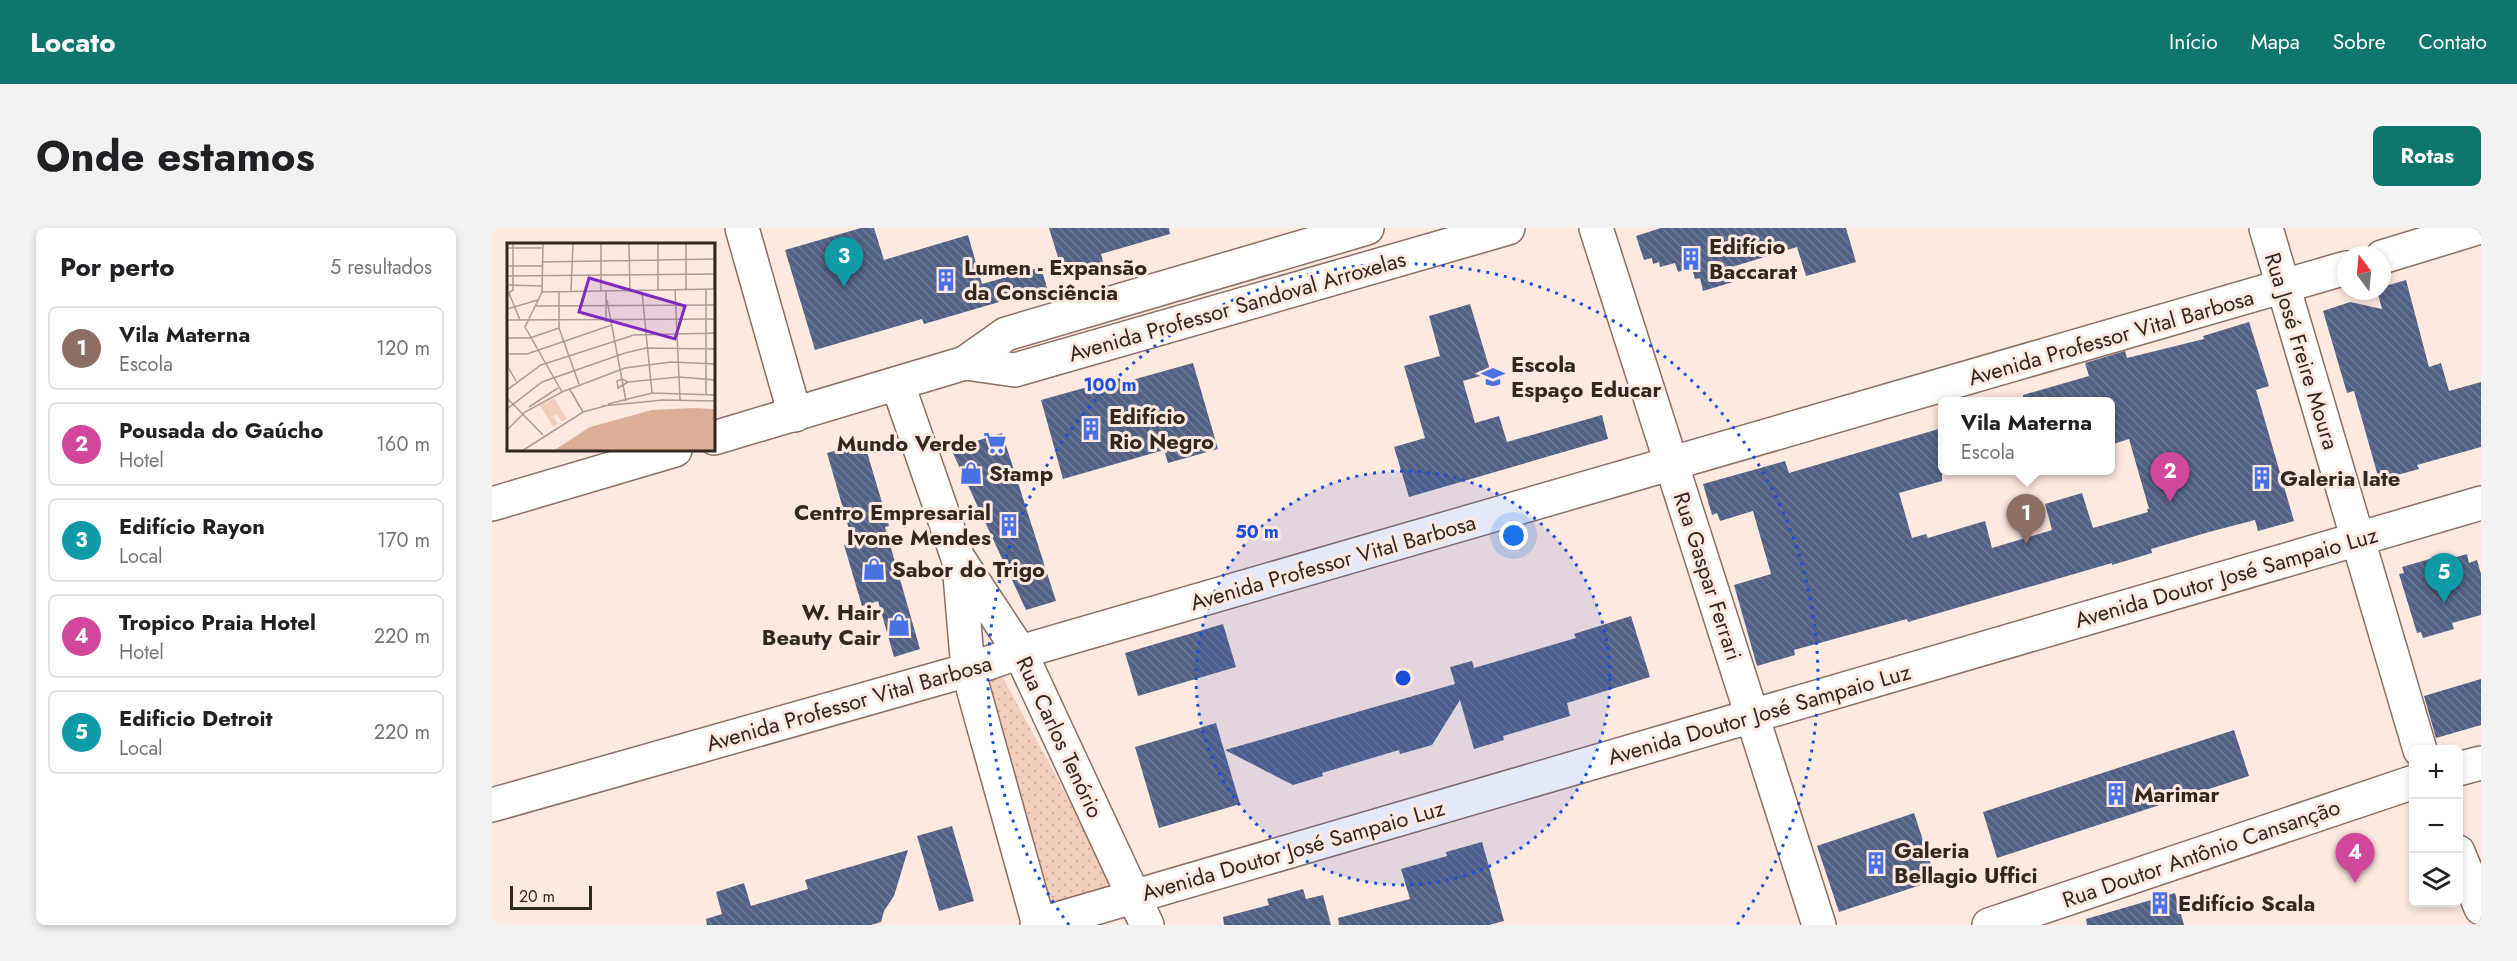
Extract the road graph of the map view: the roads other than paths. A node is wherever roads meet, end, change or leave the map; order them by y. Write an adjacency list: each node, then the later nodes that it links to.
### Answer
1 (742, 228): 14 (street)
2 (1367, 228): 7 (street, Avenida Professor Sandoval Arroxelas)
3 (1508, 228): 9 (street, Avenida Professor Sandoval Arroxelas)
4 (1596, 228): 17 (street, Rua Gaspar Ferrari)
5 (2266, 228): 11 (street, Rua José Freire Moura)
6 (2477, 228): 8 (street)
7 (1333, 233): 9 (street); 12 (street, Avenida Professor Sandoval Arroxelas)
8 (2391, 254)
9 (1361, 271): 12 (street, Avenida Professor Sandoval Arroxelas)
10 (2337, 271): 11 (street, Avenida Professor Vital Barbosa)
11 (2282, 287): 17 (street, Avenida Professor Vital Barbosa); 20 (street, Rua José Freire Moura)
12 (965, 363): 13 (street, Avenida Professor Sandoval Arroxelas)
13 (898, 385): 14 (street, Avenida Professor Sandoval Arroxelas); 21 (street, Rua Carlos Tenório)
14 (795, 415): 15 (street, Avenida Professor Sandoval Arroxelas)
15 (716, 437)
16 (668, 452): 19 (street)
17 (1671, 464): 22 (street, Avenida Professor Vital Barbosa); 24 (street, Rua Gaspar Ferrari)
18 (2481, 503): 20 (street, Avenida Doutor José Sampaio Luz)
19 (492, 504)
20 (2359, 538): 24 (street, Avenida Doutor José Sampaio Luz); 25 (street, Rua José Freire Moura)
21 (958, 558): 22 (street, Rua Carlos Tenório); 23 (street, Rua Carlos Tenório)
22 (1020, 652): 23 (street, Avenida Professor Vital Barbosa); 32 (street, Rua Carlos Tenório)
23 (968, 670): 29 (street, Avenida Professor Vital Barbosa); 33 (street, Rua Carlos Tenório)
24 (1754, 715): 32 (street, Avenida Doutor José Sampaio Luz); 34 (street, Rua Gaspar Ferrari)
25 (2419, 745)
26 (2481, 763): 27 (street)
27 (2463, 768)
28 (2409, 784): 35 (street, Rua Doutor Antônio Cansanção)
29 (492, 805)
30 (2458, 853): 31 (street)
31 (2481, 908)
32 (1141, 911): 33 (street, Avenida Doutor José Sampaio Luz)
33 (1038, 925)
34 (1819, 925)
35 (1989, 925)

